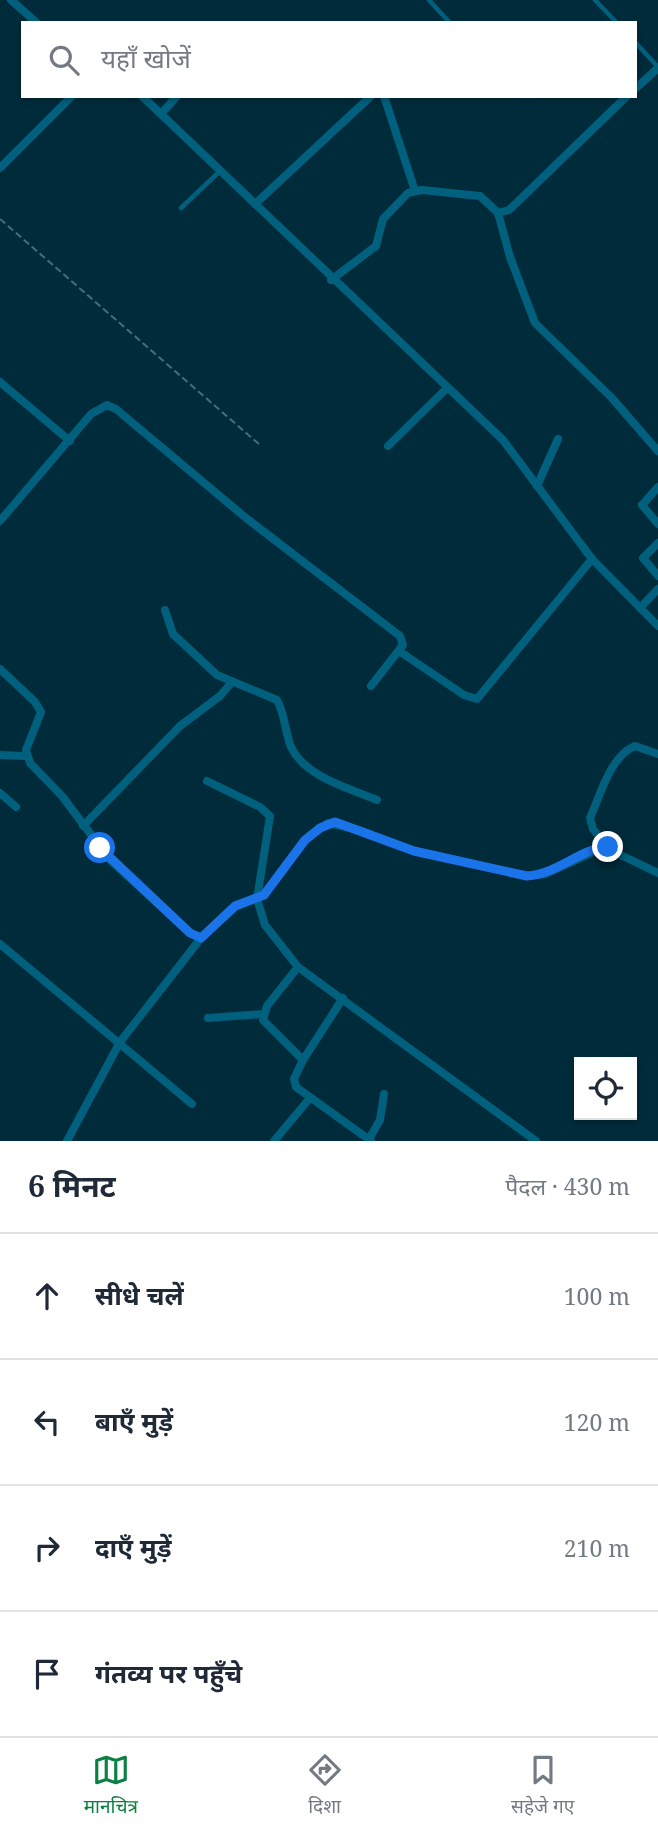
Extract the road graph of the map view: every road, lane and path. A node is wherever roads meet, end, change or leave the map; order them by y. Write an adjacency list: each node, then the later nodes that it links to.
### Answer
1 (11, 0): 4 (street)
2 (429, 0): 5 (lane)
3 (595, 0): 6 (lane)
4 (35, 21)
5 (448, 21)
6 (615, 21)
7 (637, 44): 8 (lane)
8 (658, 68): 9 (street)
9 (637, 87)
10 (70, 98): 17 (street)
11 (144, 98): 16 (street)
12 (175, 98): 16 (street)
13 (369, 98): 20 (street)
14 (385, 98): 19 (street)
15 (625, 98): 22 (street)
16 (160, 114): 18 (street)
17 (0, 168)
18 (220, 171): 20 (street); 21 (lane)
19 (415, 191): 22 (street); 24 (street)
20 (255, 204): 24 (street)
21 (181, 208)
22 (498, 213): 31 (street)
23 (0, 219): 29 (path)
24 (331, 280): 26 (street)
25 (0, 382): 28 (street)
26 (447, 388): 30 (street); 32 (street)
27 (558, 439): 32 (street)
28 (70, 441): 34 (street); 43 (street)
29 (260, 445)
30 (388, 446)
31 (658, 451)
32 (537, 486): 37 (street)
33 (658, 488): 35 (street)
34 (0, 521)
35 (658, 524)
36 (658, 543): 38 (street)
37 (592, 559): 40 (street); 43 (street)
38 (658, 576)
39 (658, 589): 40 (street)
40 (639, 608): 42 (street)
41 (165, 610): 45 (street)
42 (658, 626)
43 (399, 651): 46 (street)
44 (0, 669): 49 (street)
45 (232, 682): 52 (street); 54 (street)
46 (371, 686)
47 (658, 754): 55 (street)
48 (0, 755): 49 (street)
49 (25, 756): 54 (street)
50 (207, 781): 57 (street)
51 (0, 793): 53 (street)
52 (377, 800)
53 (16, 807)
54 (83, 826): 58 (street)
55 (608, 847): 56 (street); 57 (street)
56 (658, 873)
57 (257, 899): 58 (street); 60 (street)
58 (201, 938): 64 (street)
59 (0, 944): 64 (street)
60 (298, 967): 61 (street); 62 (street)
61 (343, 998): 65 (street); 72 (street)
62 (263, 1014): 63 (street); 65 (street)
63 (208, 1018)
64 (120, 1042): 68 (street); 70 (street)
65 (303, 1060): 67 (street)
66 (384, 1094): 69 (street)
67 (310, 1098): 69 (street); 71 (street)
68 (192, 1104)
69 (370, 1140)
70 (67, 1141)
71 (274, 1141)
72 (536, 1141)

